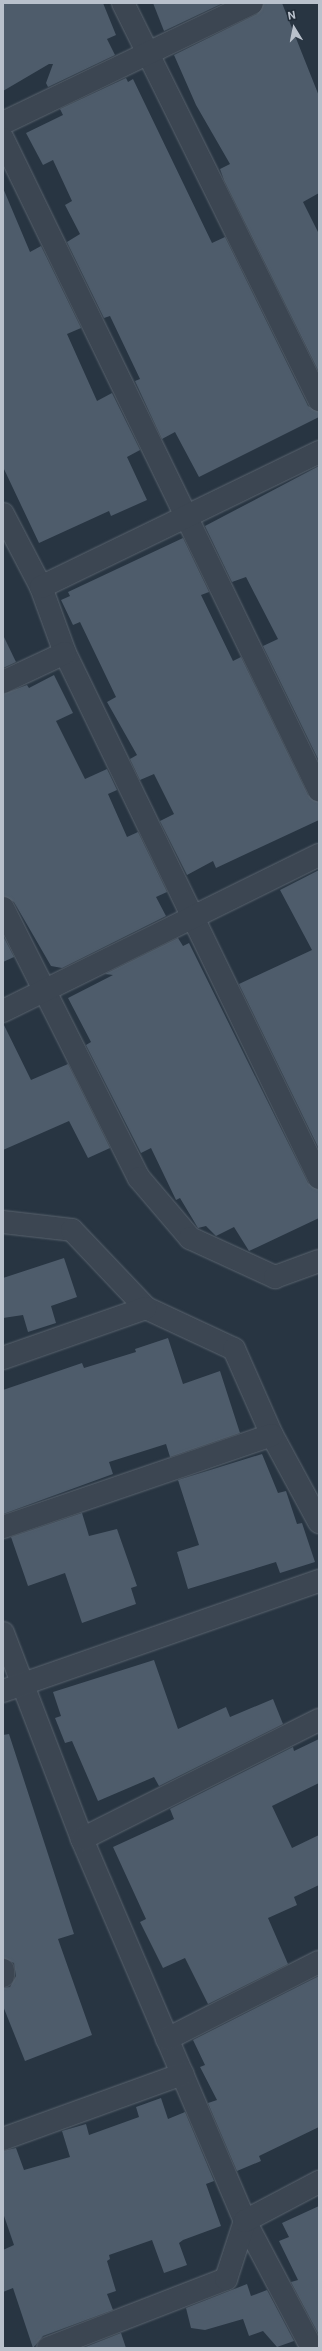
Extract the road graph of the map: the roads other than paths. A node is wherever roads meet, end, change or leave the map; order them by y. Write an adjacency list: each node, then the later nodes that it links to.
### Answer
1 (123, 3): 3 (street)
2 (252, 3): 3 (street)
3 (147, 53): 4 (street); 6 (street)
4 (3, 123)
5 (3, 139): 9 (street)
6 (319, 400)
7 (319, 452): 9 (street)
8 (3, 514): 10 (street)
9 (188, 516): 10 (street); 13 (street)
10 (41, 588): 11 (street)
11 (65, 653): 12 (street); 16 (street)
12 (3, 682)
13 (319, 790)
14 (319, 855): 16 (street)
15 (3, 908): 17 (street)
16 (195, 917): 17 (street); 19 (street)
17 (43, 992): 18 (street); 21 (street)
18 (3, 1011)
19 (319, 1178)
20 (3, 1222): 22 (street)
21 (319, 1261)
22 (146, 1308): 23 (street); 24 (street)
23 (3, 1358)
24 (272, 1435): 25 (street); 26 (street)
25 (319, 1522)
26 (3, 1527)
27 (319, 1581): 29 (street)
28 (3, 1634): 29 (street)
29 (12, 1688): 31 (street)
30 (319, 1720): 31 (street)
31 (82, 1839): 35 (street)
32 (319, 1962): 35 (street)
33 (3, 1970): 34 (street)
34 (3, 1976)
35 (167, 2039): 36 (street)
36 (183, 2074): 37 (street); 39 (street)
37 (3, 2138)
38 (319, 2182): 39 (street)
39 (245, 2221): 40 (street); 41 (street)
40 (48, 2348)
41 (312, 2348)

